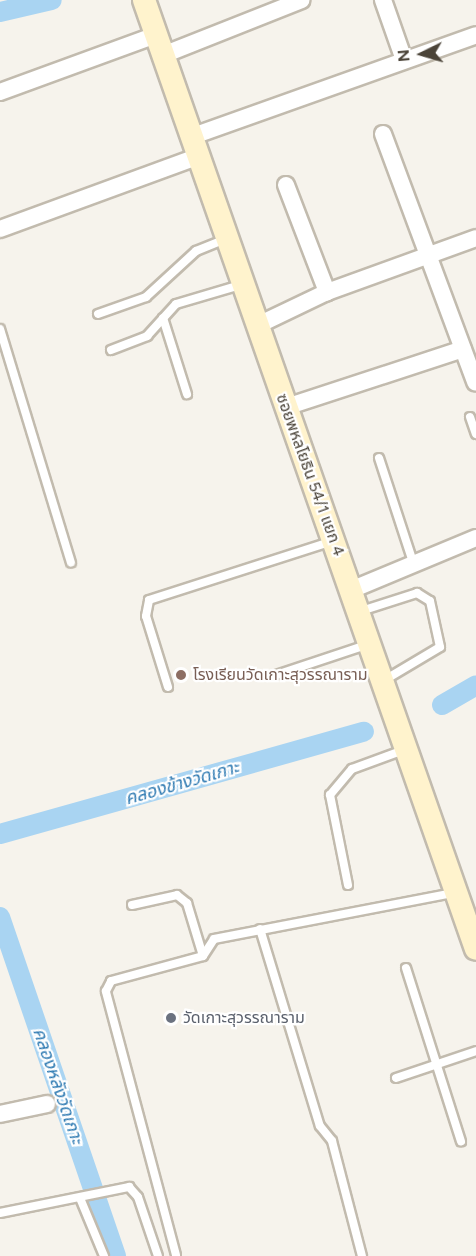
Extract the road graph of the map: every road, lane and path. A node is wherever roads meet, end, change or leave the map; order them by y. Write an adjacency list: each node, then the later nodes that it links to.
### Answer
1 (144, 0): 5 (street, ซอยพหลโยธิน 54/1 แยก 4)
2 (302, 0): 5 (street)
3 (382, 0): 6 (street)
4 (476, 34): 6 (street)
5 (159, 45): 7 (street); 9 (street, ซอยพหลโยธิน 54/1 แยก 4)
6 (404, 60): 9 (street)
7 (0, 92)
8 (383, 134): 14 (street)
9 (196, 146): 11 (street); 12 (street, ซอยพหลโยธิน 54/1 แยก 4)
10 (286, 185): 16 (street)
11 (0, 229)
12 (228, 237): 15 (street, ซอยพหลโยธิน 54/1 แยก 4); 17 (lane)
13 (476, 238): 14 (street)
14 (428, 256): 16 (street); 21 (street)
15 (244, 284): 18 (lane); 19 (street, ซอยพหลโยธิน 54/1 แยก 4)
16 (327, 292): 19 (street)
17 (98, 314)
18 (163, 318): 22 (lane); 24 (lane)
19 (256, 326): 25 (street, ซอยพหลโยธิน 54/1 แยก 4)
20 (0, 329): 31 (lane)
21 (463, 349): 23 (street); 25 (street)
22 (111, 350)
23 (475, 382)
24 (187, 394)
25 (286, 407): 30 (street, ซอยพหลโยธิน 54/1 แยก 4)
26 (470, 417): 27 (lane)
27 (476, 434)
28 (379, 458): 32 (lane)
29 (476, 538): 32 (street)
30 (333, 541): 33 (street, ซอยพหลโยธิน 54/1 แยก 4); 38 (lane)
31 (71, 562)
32 (414, 565): 33 (street)
33 (351, 590): 34 (street, ซอยพหลโยธิน 54/1 แยก 4)
34 (359, 612): 35 (street, ซอยพหลโยธิน 54/1 แยก 4); 37 (lane)
35 (369, 644): 36 (lane); 37 (street, ซอยพหลโยธิน 54/1 แยก 4)
36 (279, 674)
37 (383, 681): 39 (street, ซอยพหลโยธิน 54/1 แยก 4)
38 (168, 687)
39 (406, 749): 40 (lane); 41 (street, ซอยพหลโยธิน 54/1 แยก 4)
40 (348, 885)
41 (457, 893): 43 (lane); 44 (street, ซอยพหลโยธิน 54/1 แยก 4)
42 (132, 905): 45 (lane)
43 (260, 929): 45 (lane); 58 (lane)
44 (475, 944)
45 (203, 956): 55 (lane)
46 (406, 968): 48 (lane)
47 (476, 1051): 48 (lane)
48 (437, 1066): 49 (lane); 52 (lane)
49 (396, 1078)
50 (47, 1104): 51 (street)
51 (0, 1114)
52 (461, 1141)
53 (83, 1197): 54 (lane); 56 (lane); 57 (lane)
54 (0, 1213)
55 (176, 1255)
56 (104, 1256)
57 (158, 1256)
58 (362, 1256)

